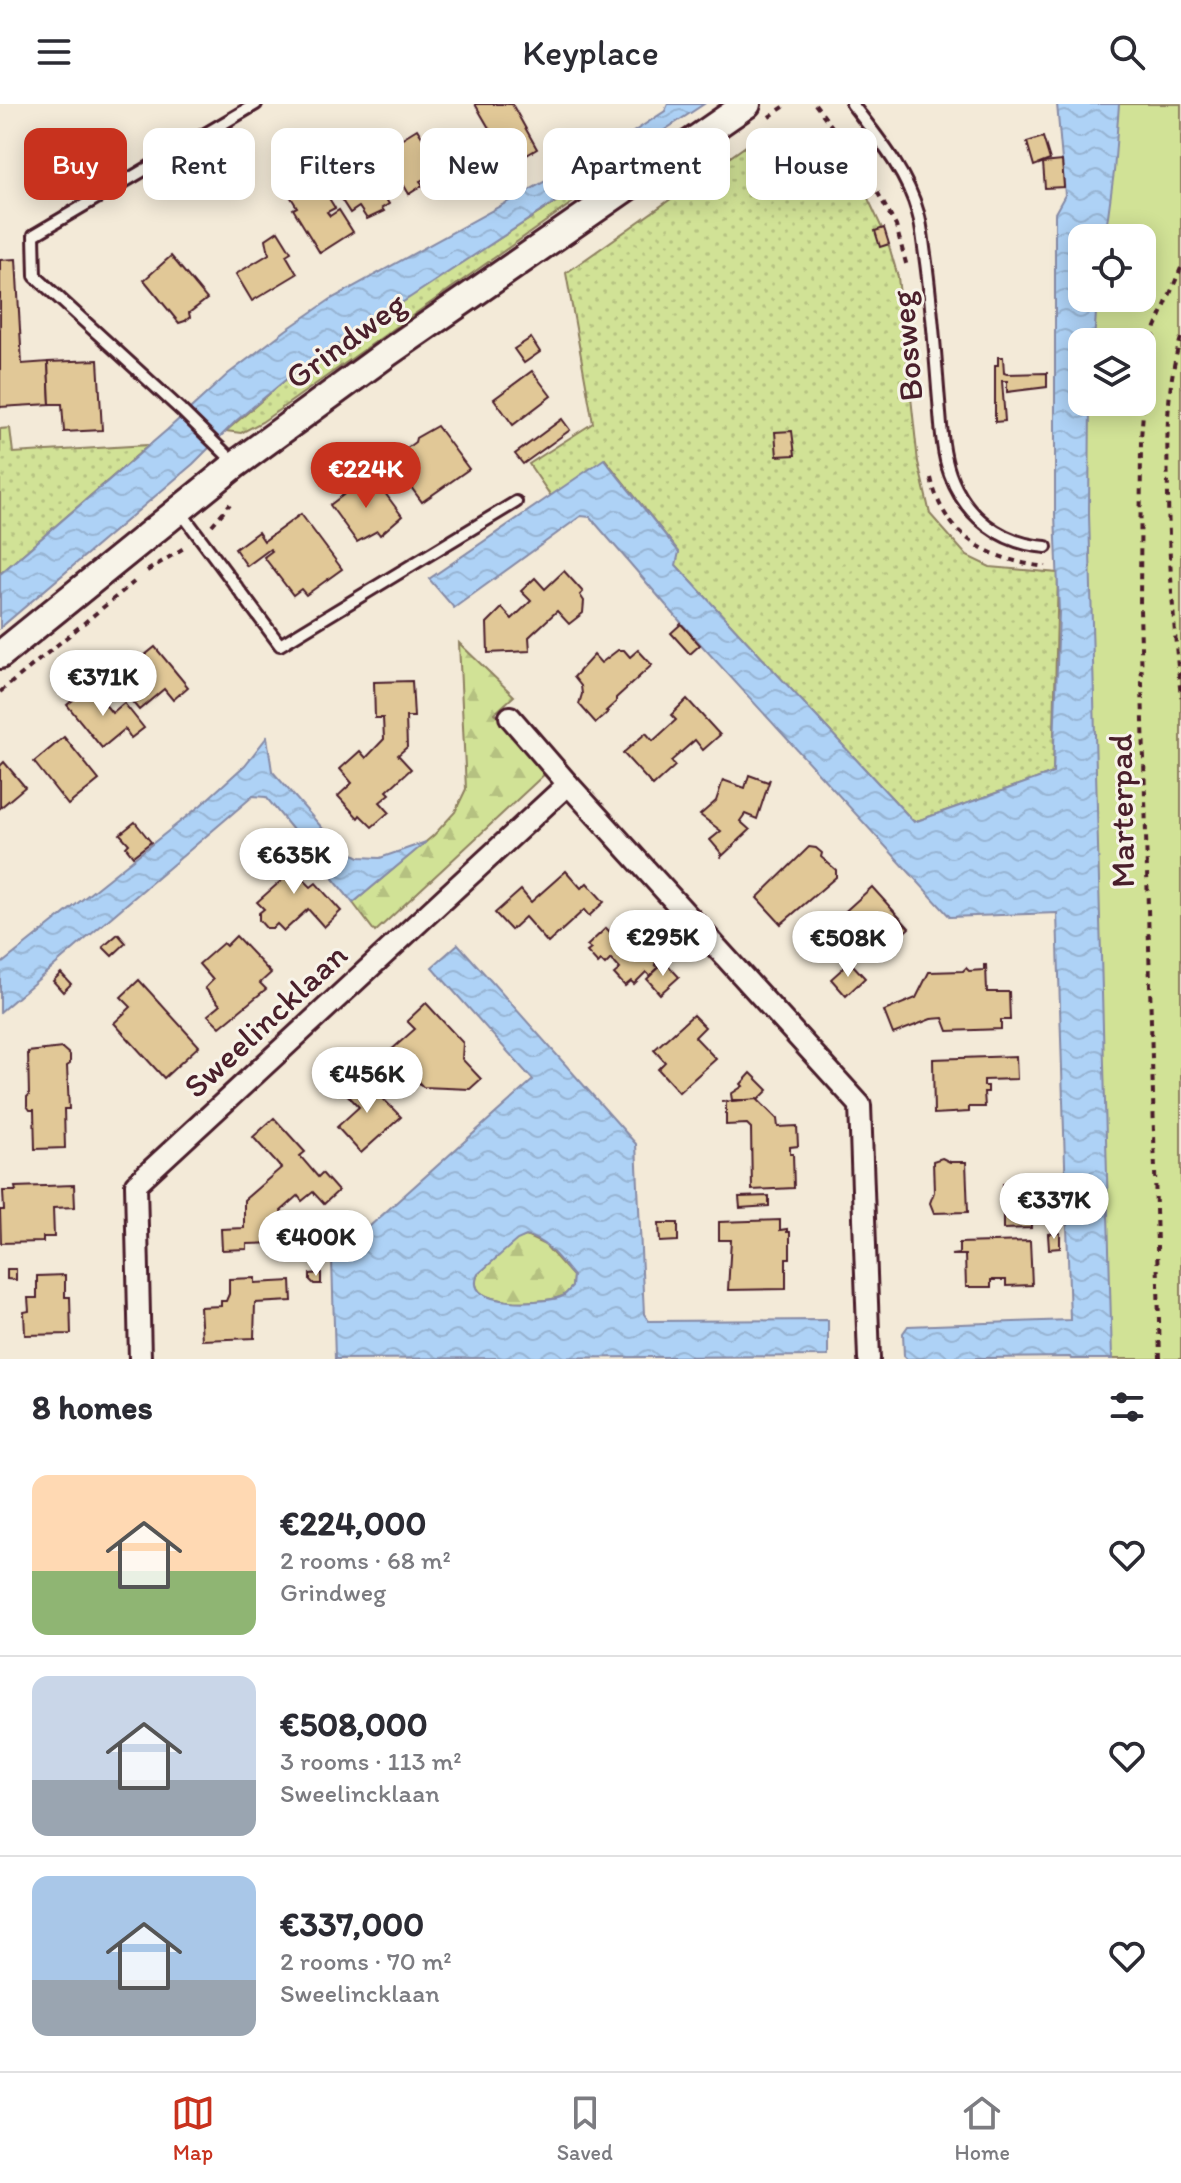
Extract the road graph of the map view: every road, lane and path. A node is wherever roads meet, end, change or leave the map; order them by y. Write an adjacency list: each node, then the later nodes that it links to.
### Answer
1 (256, 104): 6 (lane)
2 (747, 104): 6 (street, Grindweg)
3 (852, 104): 10 (lane, Bosweg)
4 (1181, 268): 18 (path, Marterpad)
5 (1181, 338): 13 (path)
6 (230, 458): 8 (street, Grindweg)
7 (516, 502): 9 (lane)
8 (179, 510): 9 (lane); 11 (street, Grindweg)
9 (200, 538): 12 (path)
10 (1046, 547)
11 (0, 655)
12 (0, 692)
13 (1181, 697)
14 (510, 717): 15 (street)
15 (568, 784): 16 (street, Sweelincklaan); 17 (street)
16 (140, 1359)
17 (869, 1359)
18 (1160, 1359)

